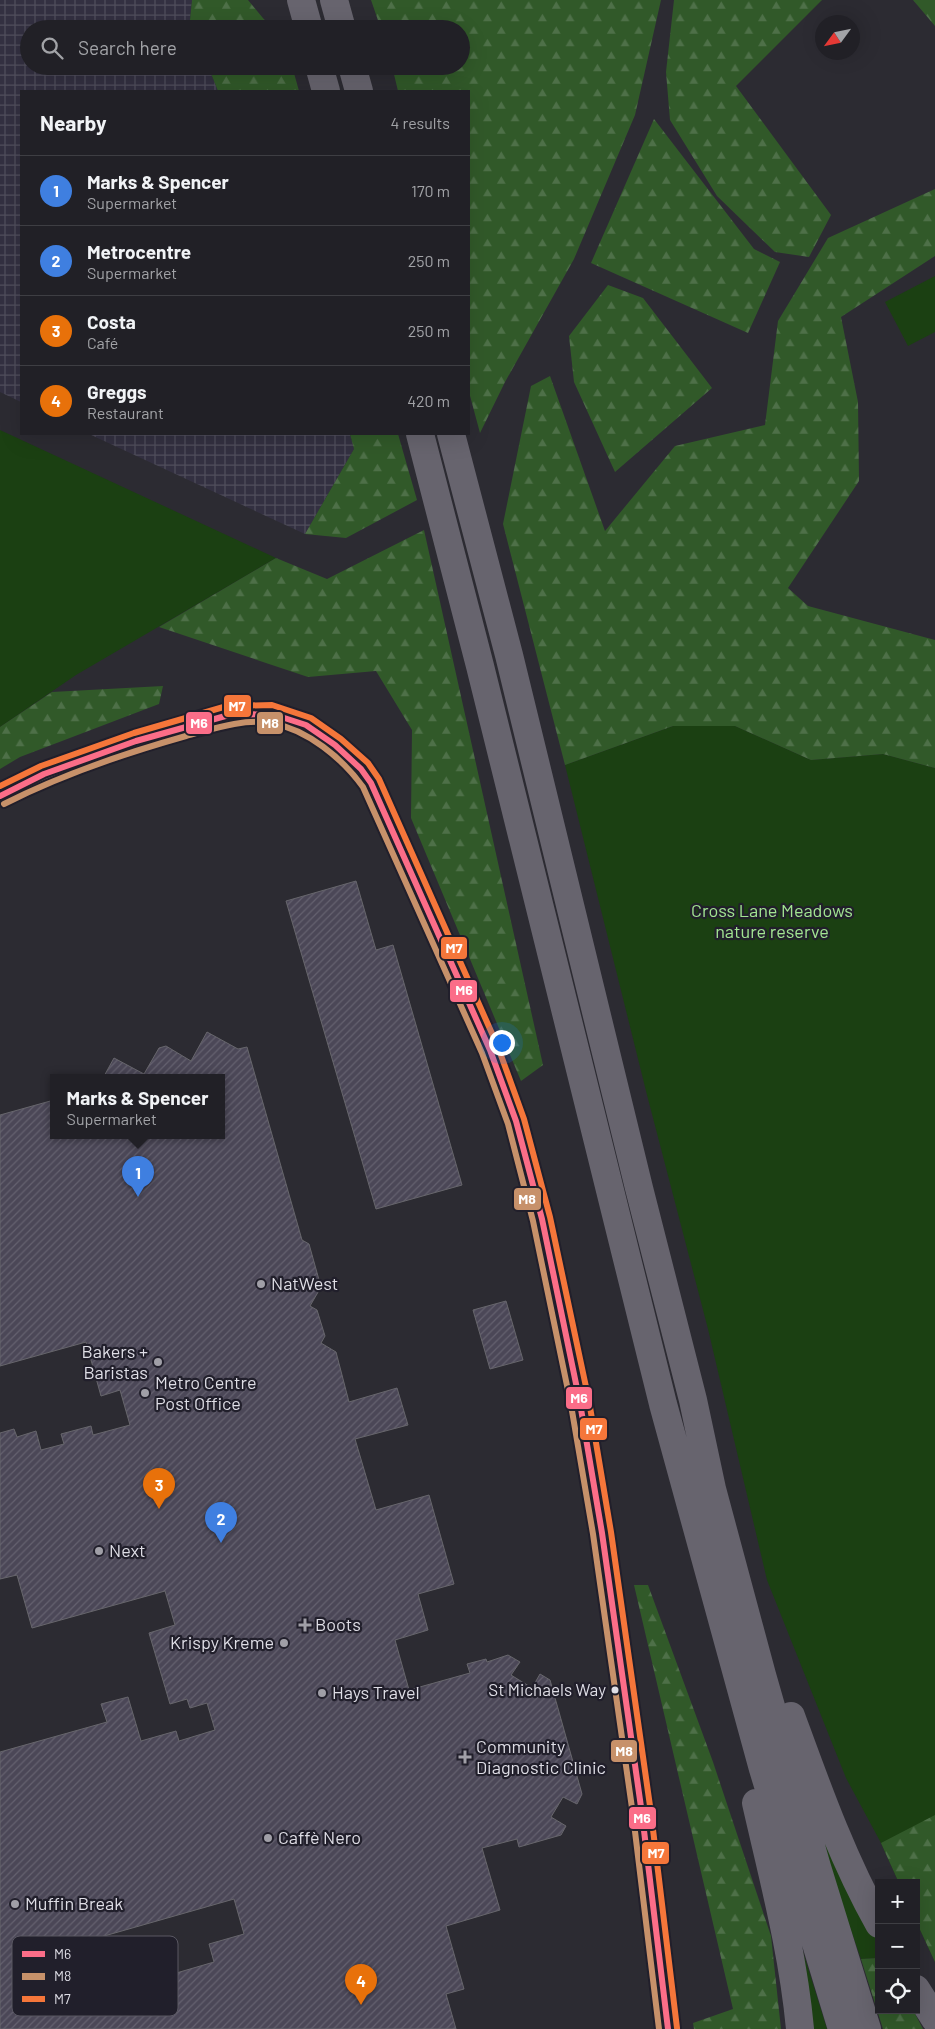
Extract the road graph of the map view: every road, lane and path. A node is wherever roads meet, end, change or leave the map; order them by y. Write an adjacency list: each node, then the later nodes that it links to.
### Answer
1 (301, 0): 3 (highway)
2 (334, 0): 4 (highway)
3 (307, 20)
4 (340, 20)
5 (322, 75): 7 (highway)
6 (355, 75): 8 (highway)
7 (326, 90)
8 (359, 90)
9 (420, 435): 13 (highway)
10 (451, 435): 12 (highway)
11 (0, 796): 17 (street)
12 (693, 1400): 14 (highway); 20 (highway)
13 (684, 1482): 18 (highway); 19 (highway)
14 (875, 1916)
15 (920, 1996): 16 (highway)
16 (935, 2020)
17 (668, 2029)
18 (800, 2029)
19 (842, 2029)
20 (867, 2029)

